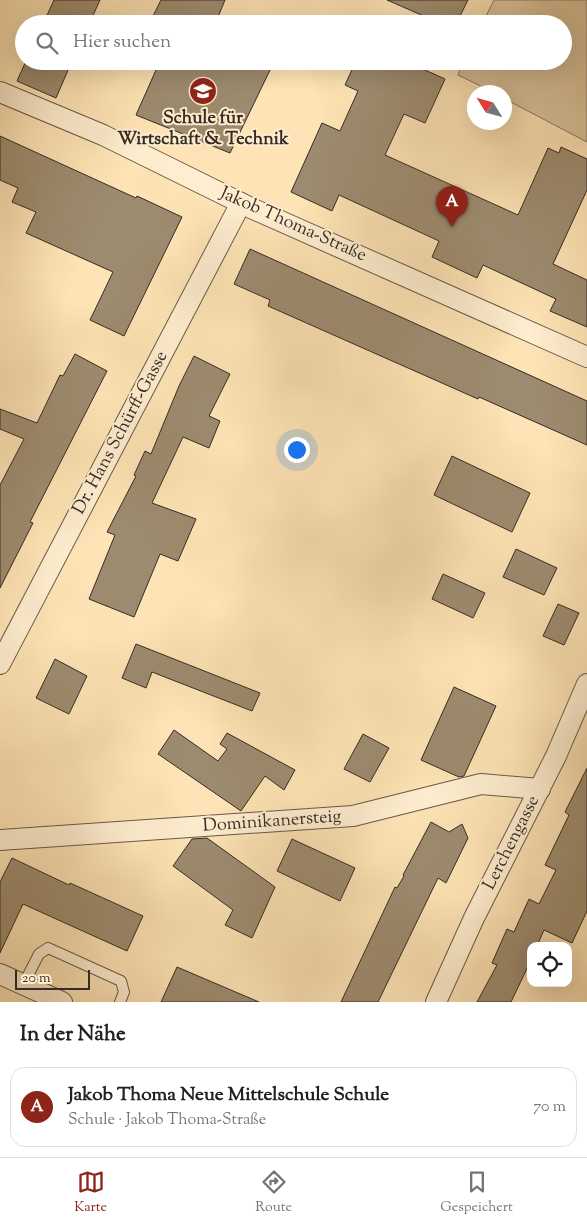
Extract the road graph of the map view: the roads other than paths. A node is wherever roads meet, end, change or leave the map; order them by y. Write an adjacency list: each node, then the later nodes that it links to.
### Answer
1 (0, 92): 2 (street, Jakob Thoma-Straße)
2 (241, 203): 3 (street, Jakob Thoma-Straße); 4 (street, Dr. Hans Schürff-Gasse)
3 (587, 357)
4 (0, 664)
5 (587, 684): 6 (street, Lerchengasse)
6 (540, 789): 7 (street, Dominikanersteig); 12 (street, Lerchengasse)
7 (0, 840)
8 (0, 974): 9 (street)
9 (23, 984): 10 (street); 11 (lane)
10 (62, 1002)
11 (120, 1002)
12 (436, 1002)

